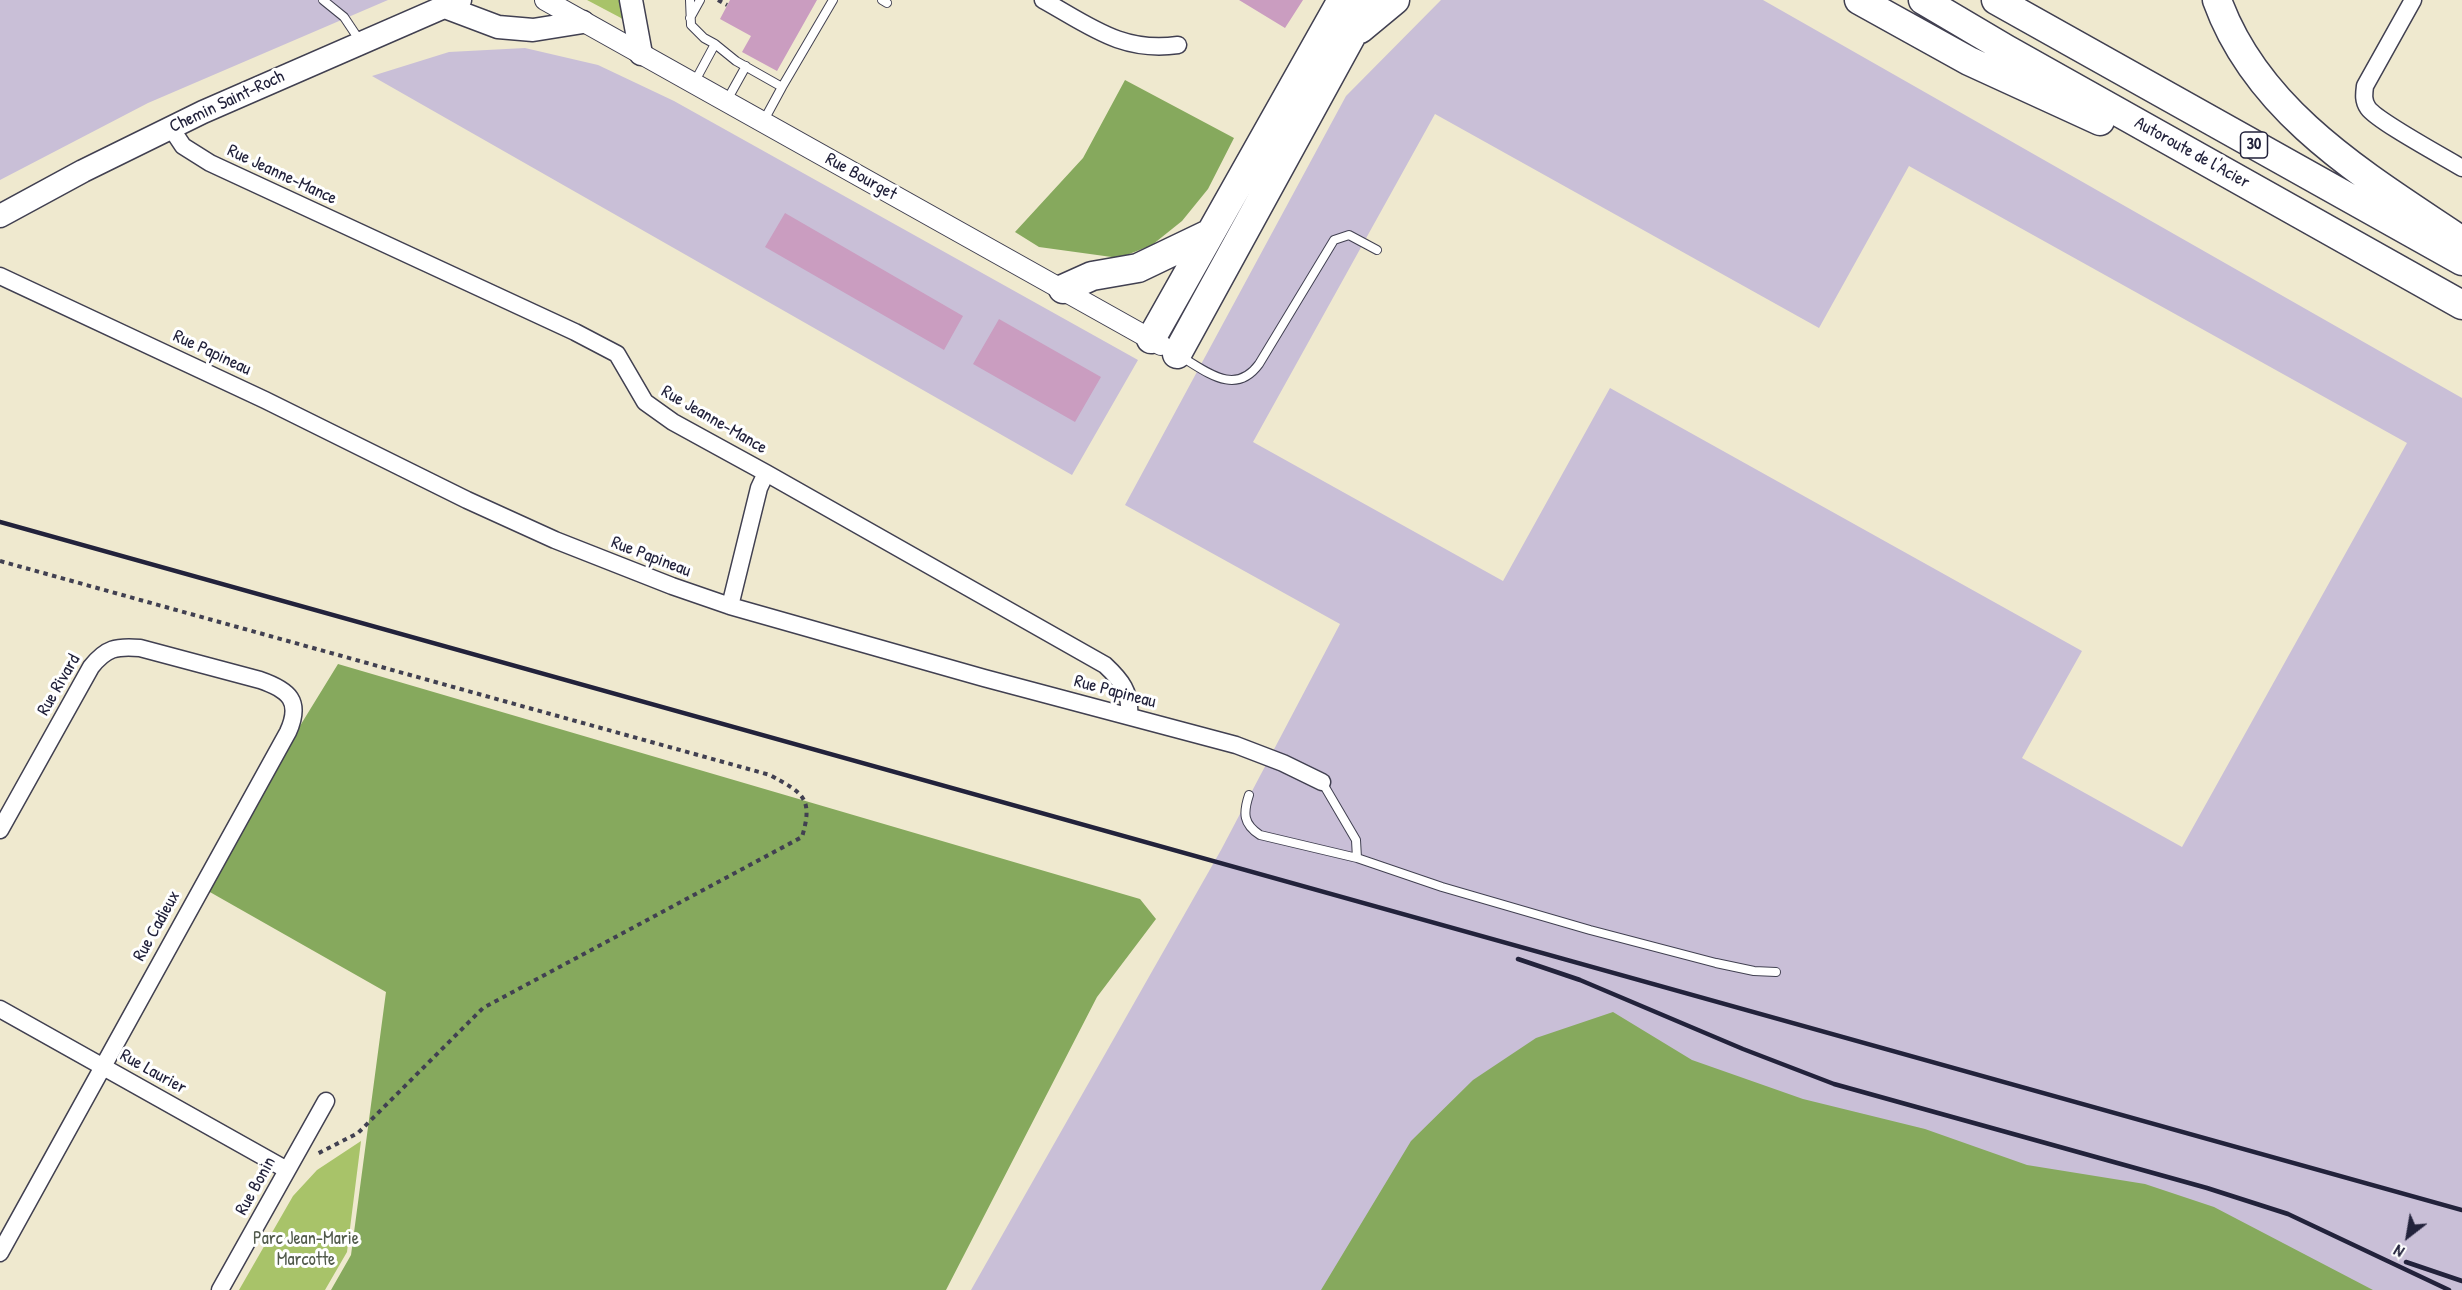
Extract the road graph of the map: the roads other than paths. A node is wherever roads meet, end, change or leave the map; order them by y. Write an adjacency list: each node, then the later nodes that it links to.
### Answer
1 (323, 0): 20 (lane)
2 (545, 0): 18 (street, Rue Bourget)
3 (631, 0): 23 (main road)
4 (690, 0): 17 (lane)
5 (700, 0): 17 (lane)
6 (833, 0): 26 (lane)
7 (1043, 0): 22 (street)
8 (1342, 0): 35 (highway)
9 (1371, 0): 19 (highway)
10 (1395, 0): 19 (highway)
11 (1859, 0): 32 (highway)
12 (1923, 0): 32 (highway, Autoroute de l'Acier / 30)
13 (1996, 0): 38 (highway, Autoroute de l'Acier / 30)
14 (2217, 0): 36 (highway)
15 (2413, 0): 30 (street)
16 (452, 3): 18 (main road); 20 (main road, Chemin Saint-Roch)
17 (689, 19): 21 (lane)
18 (583, 22): 23 (street, Rue Bourget)
19 (1353, 34): 43 (highway)
20 (361, 43): 29 (main road, Chemin Saint-Roch)
21 (715, 44): 24 (lane); 25 (lane)
22 (1178, 45)
23 (641, 54): 25 (street, Rue Bourget)
24 (746, 66): 26 (lane); 27 (lane)
25 (694, 83): 27 (street, Rue Bourget)
26 (782, 87): 28 (lane)
27 (726, 102): 28 (street, Rue Bourget)
28 (763, 122): 40 (street, Rue Bourget)
29 (171, 128): 31 (main road, Chemin Saint-Roch); 44 (street, Rue Jeanne-Mance)
30 (2462, 168)
31 (23, 203): 33 (street); 34 (main road, Chemin Saint-Roch)
32 (2282, 203): 41 (highway, Autoroute de l'Acier / 30)
33 (0, 208)
34 (0, 216)
35 (1209, 234): 40 (highway); 42 (highway)
36 (2462, 241)
37 (1377, 250): 43 (lane)
38 (2462, 261)
39 (0, 276): 45 (street, Rue Papineau)
40 (1063, 289): 42 (street, Rue Bourget)
41 (2462, 304)
42 (1151, 339): 43 (street, Rue Bourget)
43 (1177, 354)
44 (766, 472): 45 (street); 47 (street, Rue Jeanne-Mance)
45 (730, 606): 47 (street, Rue Papineau)
46 (204, 666): 50 (street, Rue Rivard); 54 (street, Rue Cadieux)
47 (1129, 715): 48 (street, Rue Papineau)
48 (1322, 782): 51 (lane)
49 (1249, 795): 51 (lane)
50 (0, 830)
51 (1357, 858): 52 (lane)
52 (1776, 972)
53 (0, 1009): 54 (street, Rue Laurier)
54 (102, 1066): 56 (street, Rue Laurier); 57 (street, Rue Cadieux)
55 (326, 1101): 56 (street, Rue Bonin)
56 (287, 1170): 58 (street, Rue Bonin)
57 (0, 1253)
58 (220, 1290)

